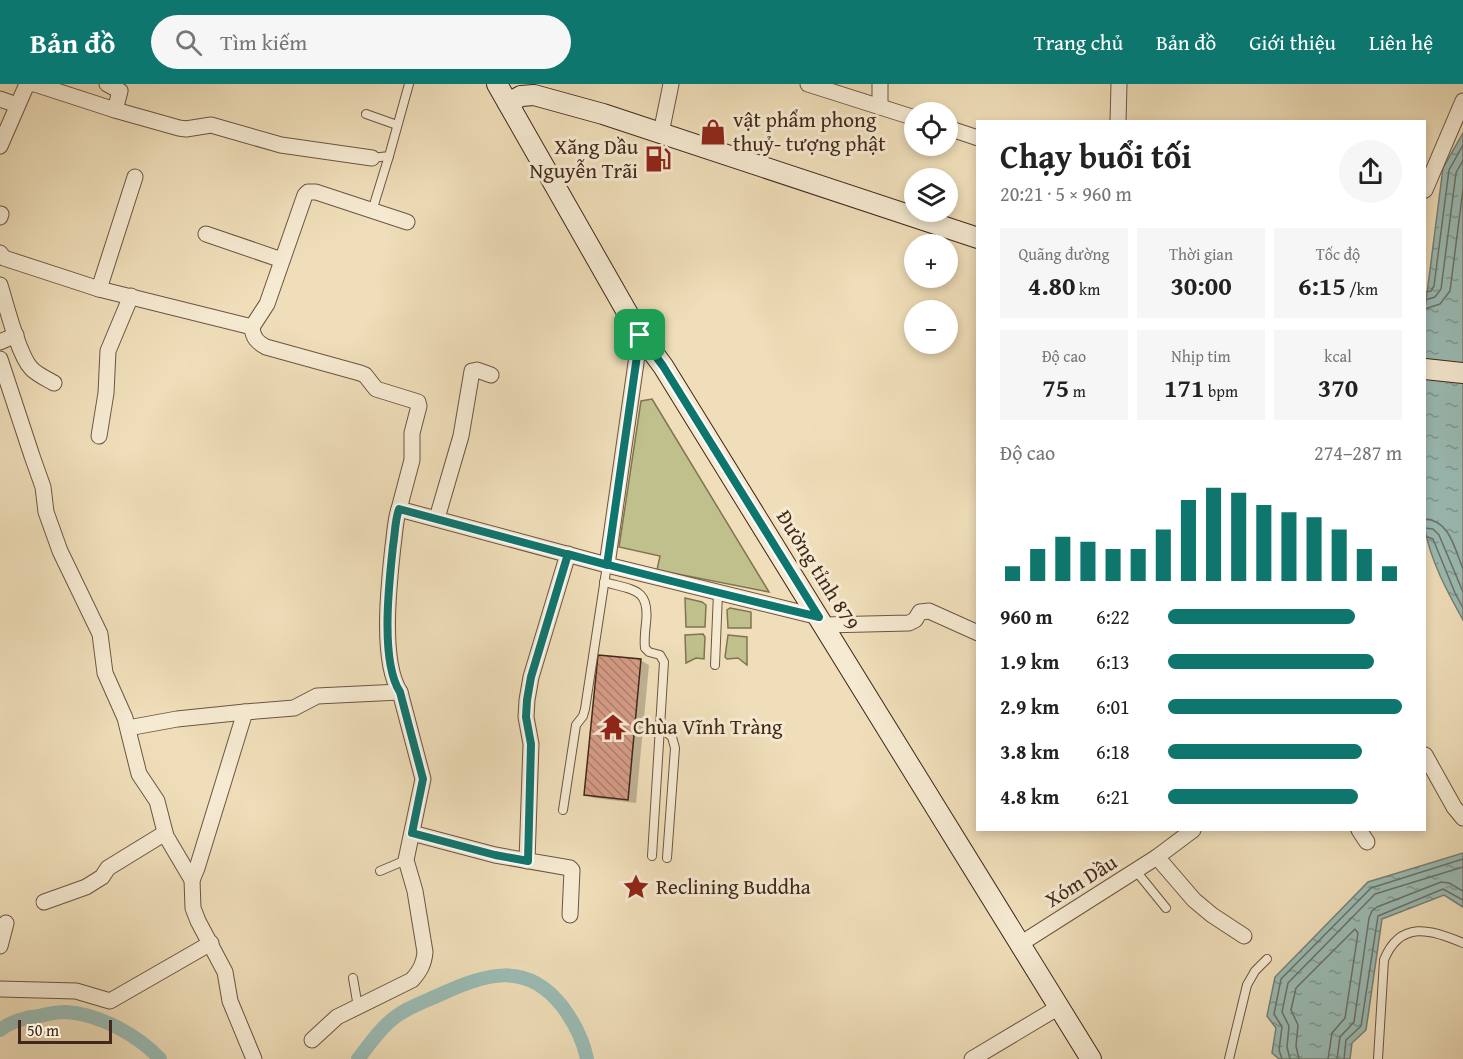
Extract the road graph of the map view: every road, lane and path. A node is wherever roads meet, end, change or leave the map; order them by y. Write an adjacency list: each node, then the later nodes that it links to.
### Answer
1 (33, 84): 12 (street); 14 (street)
2 (107, 84): 14 (street)
3 (409, 84): 18 (lane)
4 (497, 84): 11 (main road, Đường tỉnh 879)
5 (671, 84): 20 (street)
6 (808, 84): 13 (street)
7 (880, 84): 13 (street)
8 (1119, 84): 17 (street)
9 (0, 99): 12 (street)
10 (1463, 101): 25 (street)
11 (508, 103): 20 (main road); 39 (main road, Đường tỉnh 879)
12 (17, 105): 22 (street)
13 (880, 107): 16 (street)
14 (115, 110): 24 (street)
15 (366, 114): 18 (lane)
16 (904, 115)
17 (1118, 120)
18 (397, 125): 23 (lane)
19 (958, 131): 21 (street)
20 (661, 133): 31 (main road)
21 (976, 137)
22 (0, 146)
23 (389, 156): 24 (lane); 28 (lane)
24 (372, 158)
25 (1430, 164): 27 (street)
26 (135, 177): 35 (street)
27 (1426, 185)
28 (372, 211): 29 (street); 33 (street)
29 (407, 222)
30 (206, 234): 33 (street)
31 (976, 237)
32 (1, 258): 35 (street)
33 (282, 261): 37 (street)
34 (0, 285): 38 (street)
35 (99, 289): 36 (street)
36 (131, 296): 37 (street); 46 (street)
37 (252, 327): 47 (street)
38 (16, 335): 40 (street); 45 (street)
39 (640, 335): 50 (street); 53 (main road, Đường tỉnh 879)
40 (0, 342)
41 (0, 359): 59 (street)
42 (1426, 369): 43 (main road)
43 (1463, 373)
44 (491, 375): 48 (street)
45 (54, 383)
46 (99, 436)
47 (399, 509): 48 (street); 56 (street)
48 (436, 518): 49 (street)
49 (568, 554): 50 (street); 70 (street)
50 (607, 565): 51 (lane); 52 (street)
51 (604, 582): 58 (lane); 61 (lane)
52 (718, 593): 53 (street); 55 (lane)
53 (822, 621): 54 (street); 81 (main road, Đường tỉnh 879)
54 (976, 632)
55 (715, 665)
56 (400, 692): 57 (street); 65 (street)
57 (245, 712): 59 (street); 73 (street)
58 (660, 727): 66 (lane); 68 (lane)
59 (128, 728): 64 (street)
60 (1426, 757): 62 (street)
61 (563, 810)
62 (1463, 818)
63 (1192, 831): 67 (street, Xóm Dầu)
64 (165, 833): 73 (street); 74 (street)
65 (412, 833): 69 (street); 70 (street)
66 (652, 856)
67 (1157, 857): 72 (street, Xóm Dầu); 78 (street)
68 (667, 858)
69 (406, 860): 71 (lane); 86 (street)
70 (528, 861): 76 (street)
71 (380, 871)
72 (1136, 871): 75 (lane); 81 (street, Xóm Dầu)
73 (192, 880): 79 (street)
74 (44, 902)
75 (1167, 908)
76 (570, 915)
77 (6, 923): 82 (street)
78 (1244, 936)
79 (211, 943): 85 (street); 89 (street)
80 (1463, 943): 93 (lane)
81 (1020, 944): 87 (main road, Đường tỉnh 879)
82 (0, 946)
83 (1267, 959): 92 (lane)
84 (353, 978): 86 (lane)
85 (0, 989)
86 (358, 1007): 88 (street)
87 (1059, 1007): 90 (street); 91 (main road, Đường tỉnh 879)
88 (312, 1040)
89 (254, 1059)
90 (972, 1059)
91 (1091, 1059)
92 (1229, 1059)
93 (1378, 1059)

